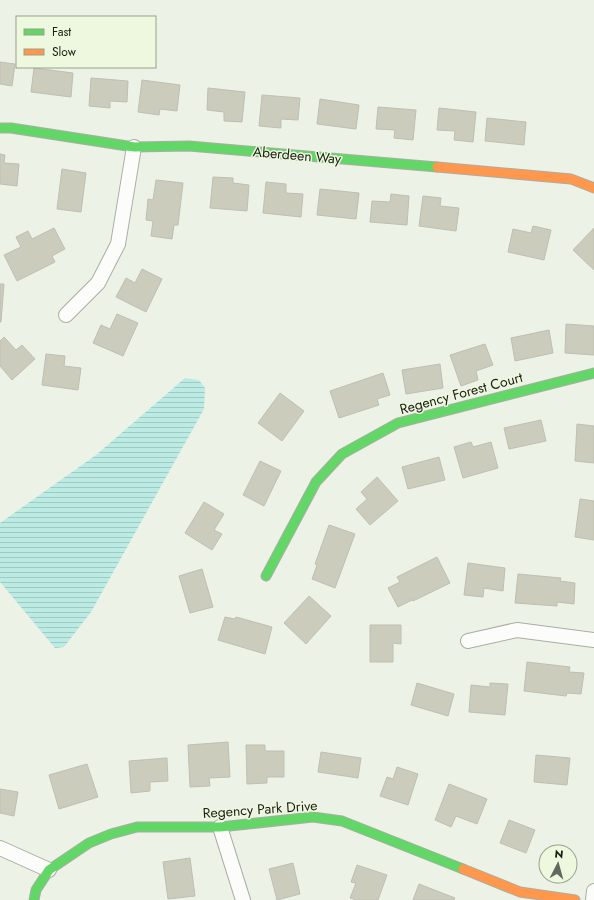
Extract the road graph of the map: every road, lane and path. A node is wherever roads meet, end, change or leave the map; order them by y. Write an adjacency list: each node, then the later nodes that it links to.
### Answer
1 (0, 128): 2 (street, Aberdeen Way)
2 (134, 147): 3 (street, Aberdeen Way); 4 (street)
3 (594, 188)
4 (66, 316)
5 (594, 373): 6 (street, Regency Forest Court)
6 (266, 576)
7 (594, 640): 8 (street)
8 (468, 641)
9 (220, 827): 11 (street, Regency Park Drive); 14 (street); 15 (street, Regency Park Drive)
10 (0, 848): 11 (street)
11 (49, 870): 13 (street, Regency Park Drive)
12 (594, 891): 16 (street)
13 (34, 900)
14 (243, 900)
15 (575, 900)
16 (593, 900)

